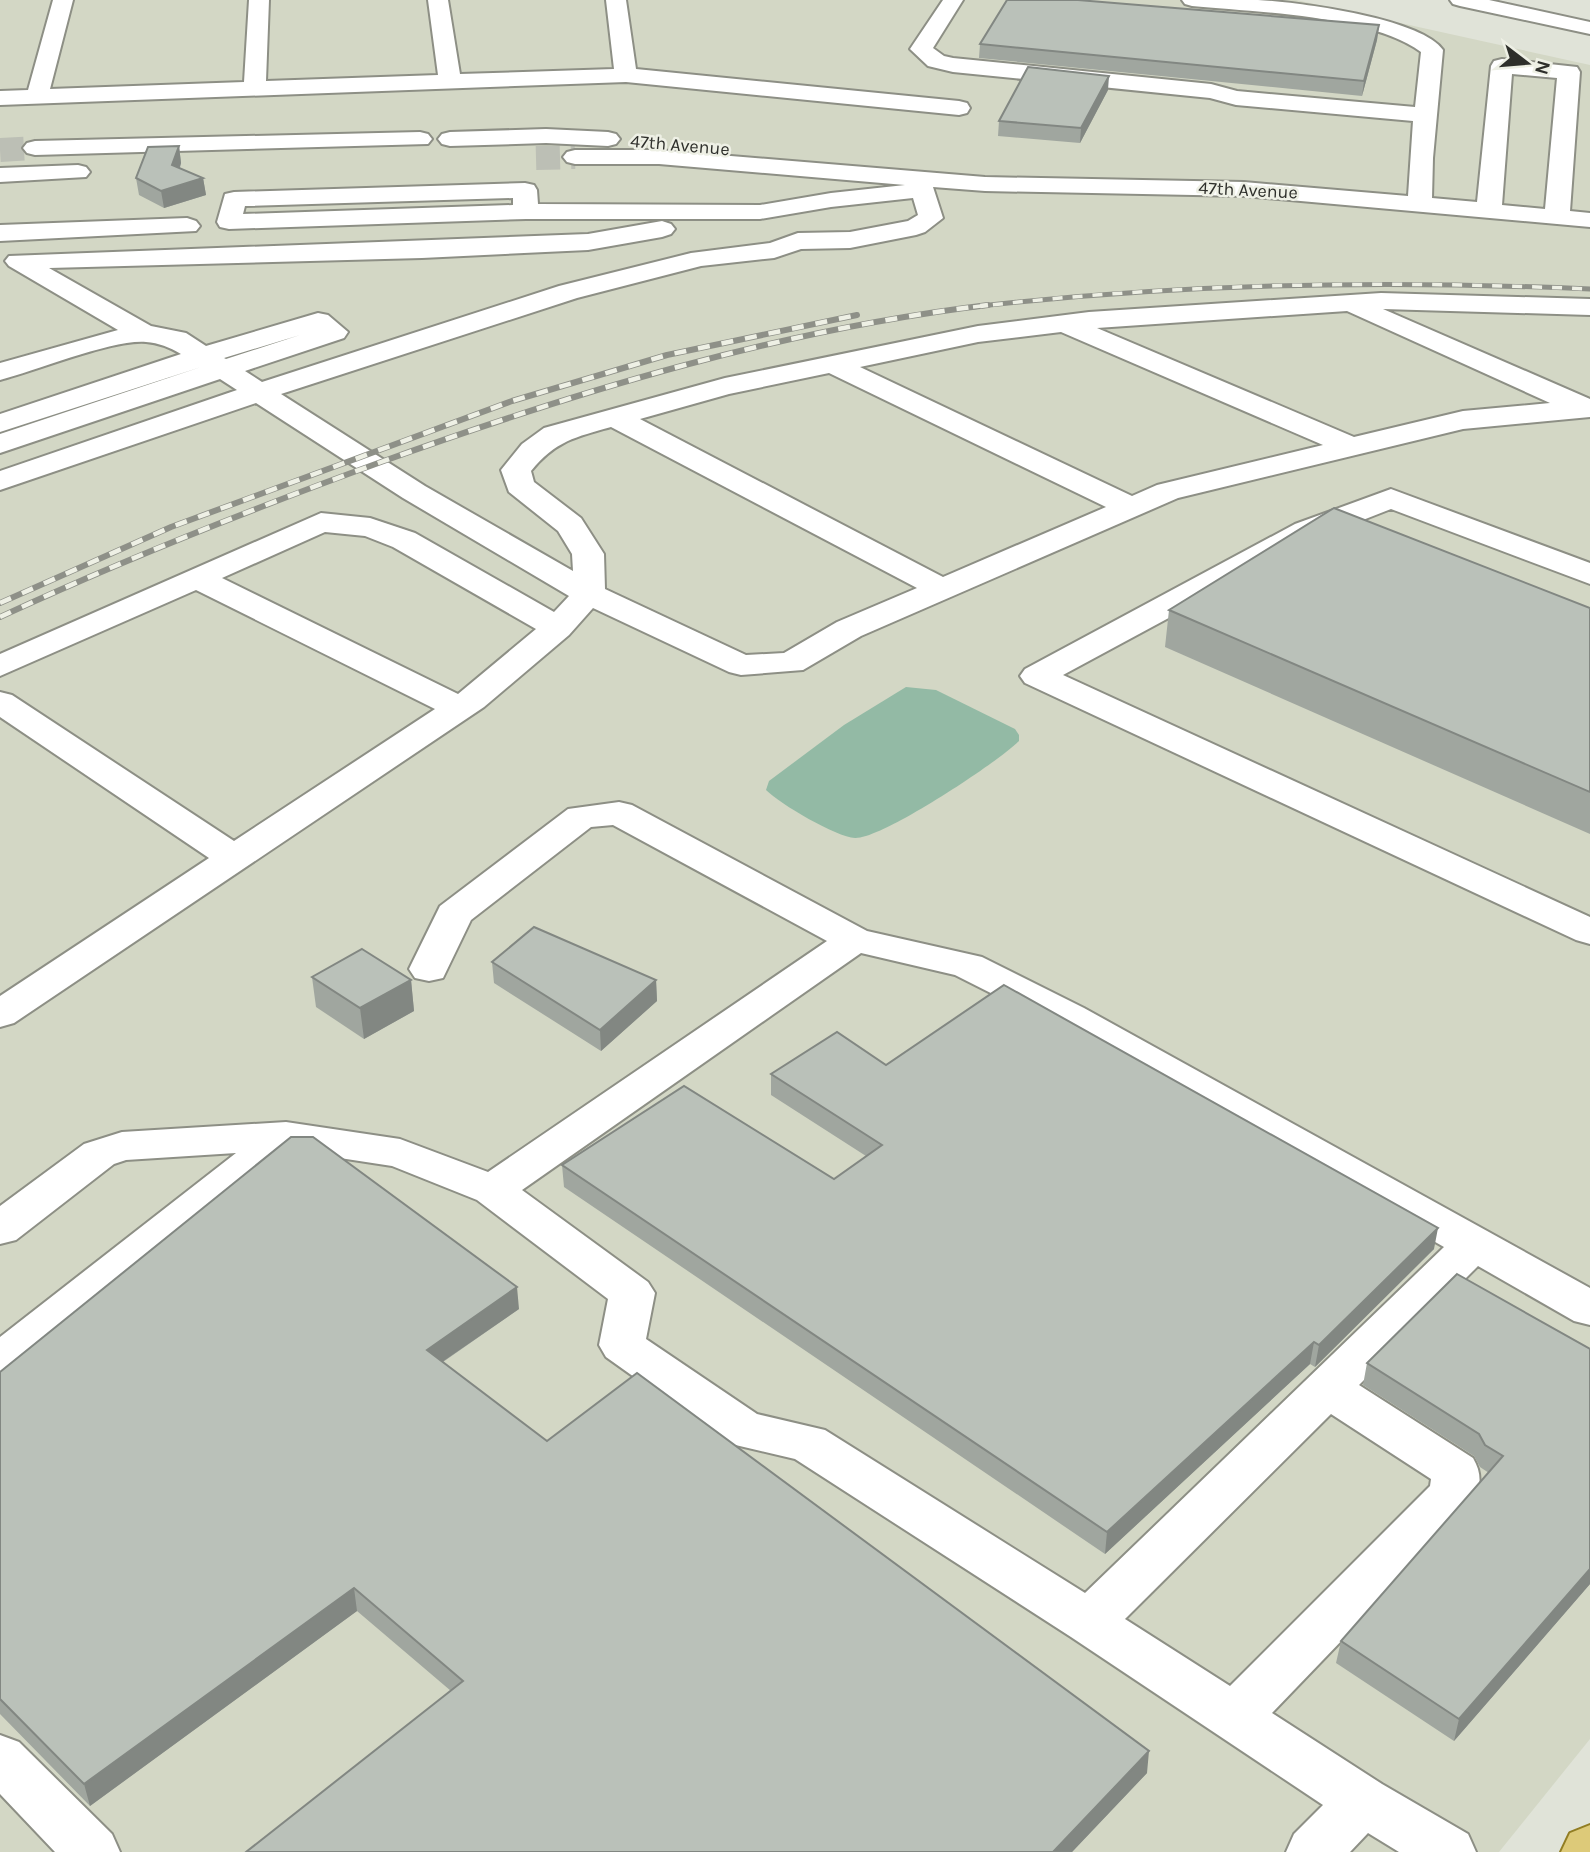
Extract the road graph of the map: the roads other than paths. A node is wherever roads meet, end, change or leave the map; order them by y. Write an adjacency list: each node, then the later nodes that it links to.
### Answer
1 (63, 0): 14 (street)
2 (259, 0): 13 (street)
3 (438, 0): 12 (street)
4 (642, 0): 8 (street)
5 (953, 0): 17 (street)
6 (1192, 0): 17 (street)
7 (1460, 0): 9 (street)
8 (617, 6): 11 (street)
9 (1537, 8): 10 (street)
10 (1590, 29)
11 (626, 75): 12 (street); 16 (street)
12 (450, 81): 13 (street)
13 (256, 89): 14 (street)
14 (37, 97): 15 (street)
15 (0, 98)
16 (959, 108)
17 (1425, 115): 27 (street)
18 (450, 139): 26 (street, 47th Avenue)
19 (35, 149): 20 (street)
20 (429, 154): 22 (street); 23 (street)
21 (575, 157): 26 (street, 47th Avenue)
22 (536, 158)
23 (372, 163)
24 (107, 171): 25 (street)
25 (0, 175)
26 (919, 182): 27 (street, 47th Avenue); 30 (street); 43 (street)
27 (1420, 204): 28 (street, 47th Avenue)
28 (1489, 210): 31 (street, 47th Avenue); 31 (street)
29 (526, 212): 29 (street); 30 (street)
30 (760, 212): 35 (street)
31 (1557, 216): 32 (street, 47th Avenue)
32 (1590, 220)
33 (187, 226): 34 (street)
34 (0, 233)
35 (9, 256): 39 (street)
36 (1348, 303): 37 (street); 38 (street); 44 (street)
37 (1590, 307)
38 (1063, 323): 41 (street); 48 (street)
39 (143, 333): 40 (street); 42 (street)
40 (213, 363): 43 (street); 46 (street); 47 (street)
41 (832, 364): 45 (street); 50 (street)
42 (0, 372)
43 (259, 392): 49 (street); 54 (street)
44 (1588, 408): 48 (street)
45 (614, 417): 53 (street); 54 (street)
46 (0, 423)
47 (0, 443)
48 (1352, 447): 50 (street)
49 (0, 481)
50 (1131, 507): 53 (street)
51 (1590, 574): 60 (street)
52 (197, 578): 55 (street); 56 (street); 58 (street)
53 (943, 589): 54 (street)
54 (589, 594): 55 (street)
55 (557, 628): 58 (street)
56 (0, 666)
57 (0, 702): 59 (street)
58 (460, 708): 59 (street)
59 (234, 858): 63 (street)
60 (1590, 932)
61 (855, 940): 62 (street); 65 (street); 67 (street)
62 (429, 969)
63 (0, 1014)
64 (286, 1136): 65 (street); 66 (street); 69 (street)
65 (492, 1190): 71 (street)
66 (0, 1229)
67 (1474, 1244): 68 (street); 70 (street)
68 (1590, 1309)
69 (0, 1363)
70 (1327, 1388): 71 (street); 72 (street)
71 (1089, 1622): 72 (street)
72 (1234, 1717): 74 (street)
73 (0, 1758): 75 (street)
74 (1362, 1801): 76 (street); 77 (street)
75 (92, 1852)
76 (1314, 1852)
77 (1448, 1852)

